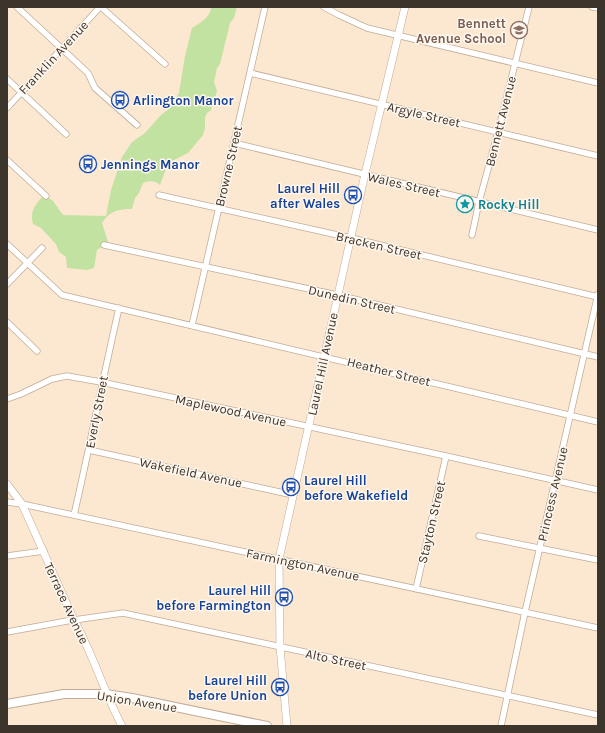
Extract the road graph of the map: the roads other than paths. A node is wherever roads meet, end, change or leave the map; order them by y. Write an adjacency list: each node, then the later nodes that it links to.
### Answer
1 (17, 7): 10 (street)
2 (100, 7): 10 (street, Franklin Avenue); 12 (street)
3 (265, 7): 13 (street, Browne Street)
4 (324, 7): 9 (street)
5 (404, 7): 9 (street, Laurel Hill Avenue)
6 (529, 7): 11 (street, Bennett Avenue)
7 (592, 7): 8 (street)
8 (598, 8)
9 (398, 36): 11 (street); 17 (street, Laurel Hill Avenue)
10 (62, 49): 16 (street, Franklin Avenue); 19 (street)
11 (515, 62): 15 (street); 20 (street, Bennett Avenue)
12 (165, 64)
13 (250, 73): 17 (street, Argyle Street); 22 (street, Browne Street)
14 (7, 79): 16 (street)
15 (598, 83)
16 (22, 92): 18 (street, Franklin Avenue); 21 (street)
17 (382, 104): 20 (street, Argyle Street); 25 (street, Laurel Hill Avenue)
18 (7, 108)
19 (137, 125)
20 (498, 132): 23 (street, Argyle Street); 28 (street, Bennett Avenue)
21 (66, 134)
22 (234, 143): 25 (street, Wales Street); 29 (street, Browne Street)
23 (598, 156)
24 (7, 160): 26 (street)
25 (365, 174): 28 (street, Wales Street); 32 (street, Laurel Hill Avenue)
26 (46, 196)
27 (159, 196): 29 (street, Bracken Street)
28 (479, 202): 30 (street, Wales Street); 31 (street, Bennett Avenue)
29 (218, 208): 32 (street, Bracken Street); 37 (street, Browne Street)
30 (598, 230)
31 (472, 235)
32 (351, 238): 39 (street, Laurel Hill Avenue); 40 (street, Bracken Street)
33 (7, 244): 36 (street)
34 (104, 244): 37 (street, Dunedin Street)
35 (42, 248): 36 (street)
36 (27, 262): 38 (street); 41 (street, Heather Street)
37 (205, 266): 39 (street, Dunedin Street); 43 (street, Browne Street)
38 (7, 284)
39 (337, 296): 45 (street, Dunedin Street); 46 (street, Laurel Hill Avenue)
40 (598, 296): 45 (street, Princess Avenue)
41 (118, 308): 43 (street, Heather Street); 48 (street, Everly Street)
42 (7, 322): 44 (street)
43 (192, 325): 46 (street, Heather Street)
44 (37, 351)
45 (584, 354): 47 (street, Dunedin Street); 50 (street, Princess Avenue)
46 (324, 356): 50 (street, Heather Street); 52 (street, Laurel Hill Avenue)
47 (598, 357)
48 (102, 382): 49 (street, Maplewood Avenue); 52 (street, Maplewood Avenue); 53 (street, Everly Street)
49 (7, 399)
50 (570, 415): 51 (street, Heather Street); 55 (street, Princess Avenue)
51 (598, 422)
52 (308, 426): 54 (street, Maplewood Avenue); 58 (street, Laurel Hill Avenue)
53 (89, 450): 58 (street, Wakefield Avenue); 61 (street, Everly Street)
54 (446, 456): 55 (street, Maplewood Avenue); 68 (street, Stayton Street)
55 (555, 481): 57 (street, Maplewood Avenue); 63 (street, Princess Avenue)
56 (7, 484): 60 (street, Terrace Avenue)
57 (598, 490)
58 (293, 495): 66 (street, Laurel Hill Avenue)
59 (7, 502): 60 (street, Farmington Avenue)
60 (22, 504): 61 (street, Farmington Avenue); 64 (street, Terrace Avenue)
61 (74, 515): 66 (street, Farmington Avenue)
62 (479, 536): 63 (street)
63 (540, 548): 67 (street); 69 (street, Princess Avenue)
64 (44, 552): 65 (street); 70 (street, Terrace Avenue)
65 (7, 556)
66 (279, 559): 68 (street, Farmington Avenue); 73 (street, Laurel Hill Avenue)
67 (598, 560)
68 (416, 588): 69 (street, Farmington Avenue)
69 (525, 612): 71 (street, Farmington Avenue); 75 (street, Princess Avenue)
70 (74, 620): 72 (street, Alto Street); 73 (street, Alto Street); 74 (street, Terrace Avenue)
71 (598, 628)
72 (7, 632)
73 (280, 646): 75 (street, Alto Street); 80 (street, Laurel Hill Avenue)
74 (106, 694): 76 (main road, Union Avenue); 78 (street, Terrace Avenue); 79 (main road, Union Avenue)
75 (508, 695): 77 (street, Alto Street); 81 (street, Princess Avenue)
76 (7, 704)
77 (598, 715)
78 (122, 726)
79 (267, 726)
80 (287, 726)
81 (501, 726)

